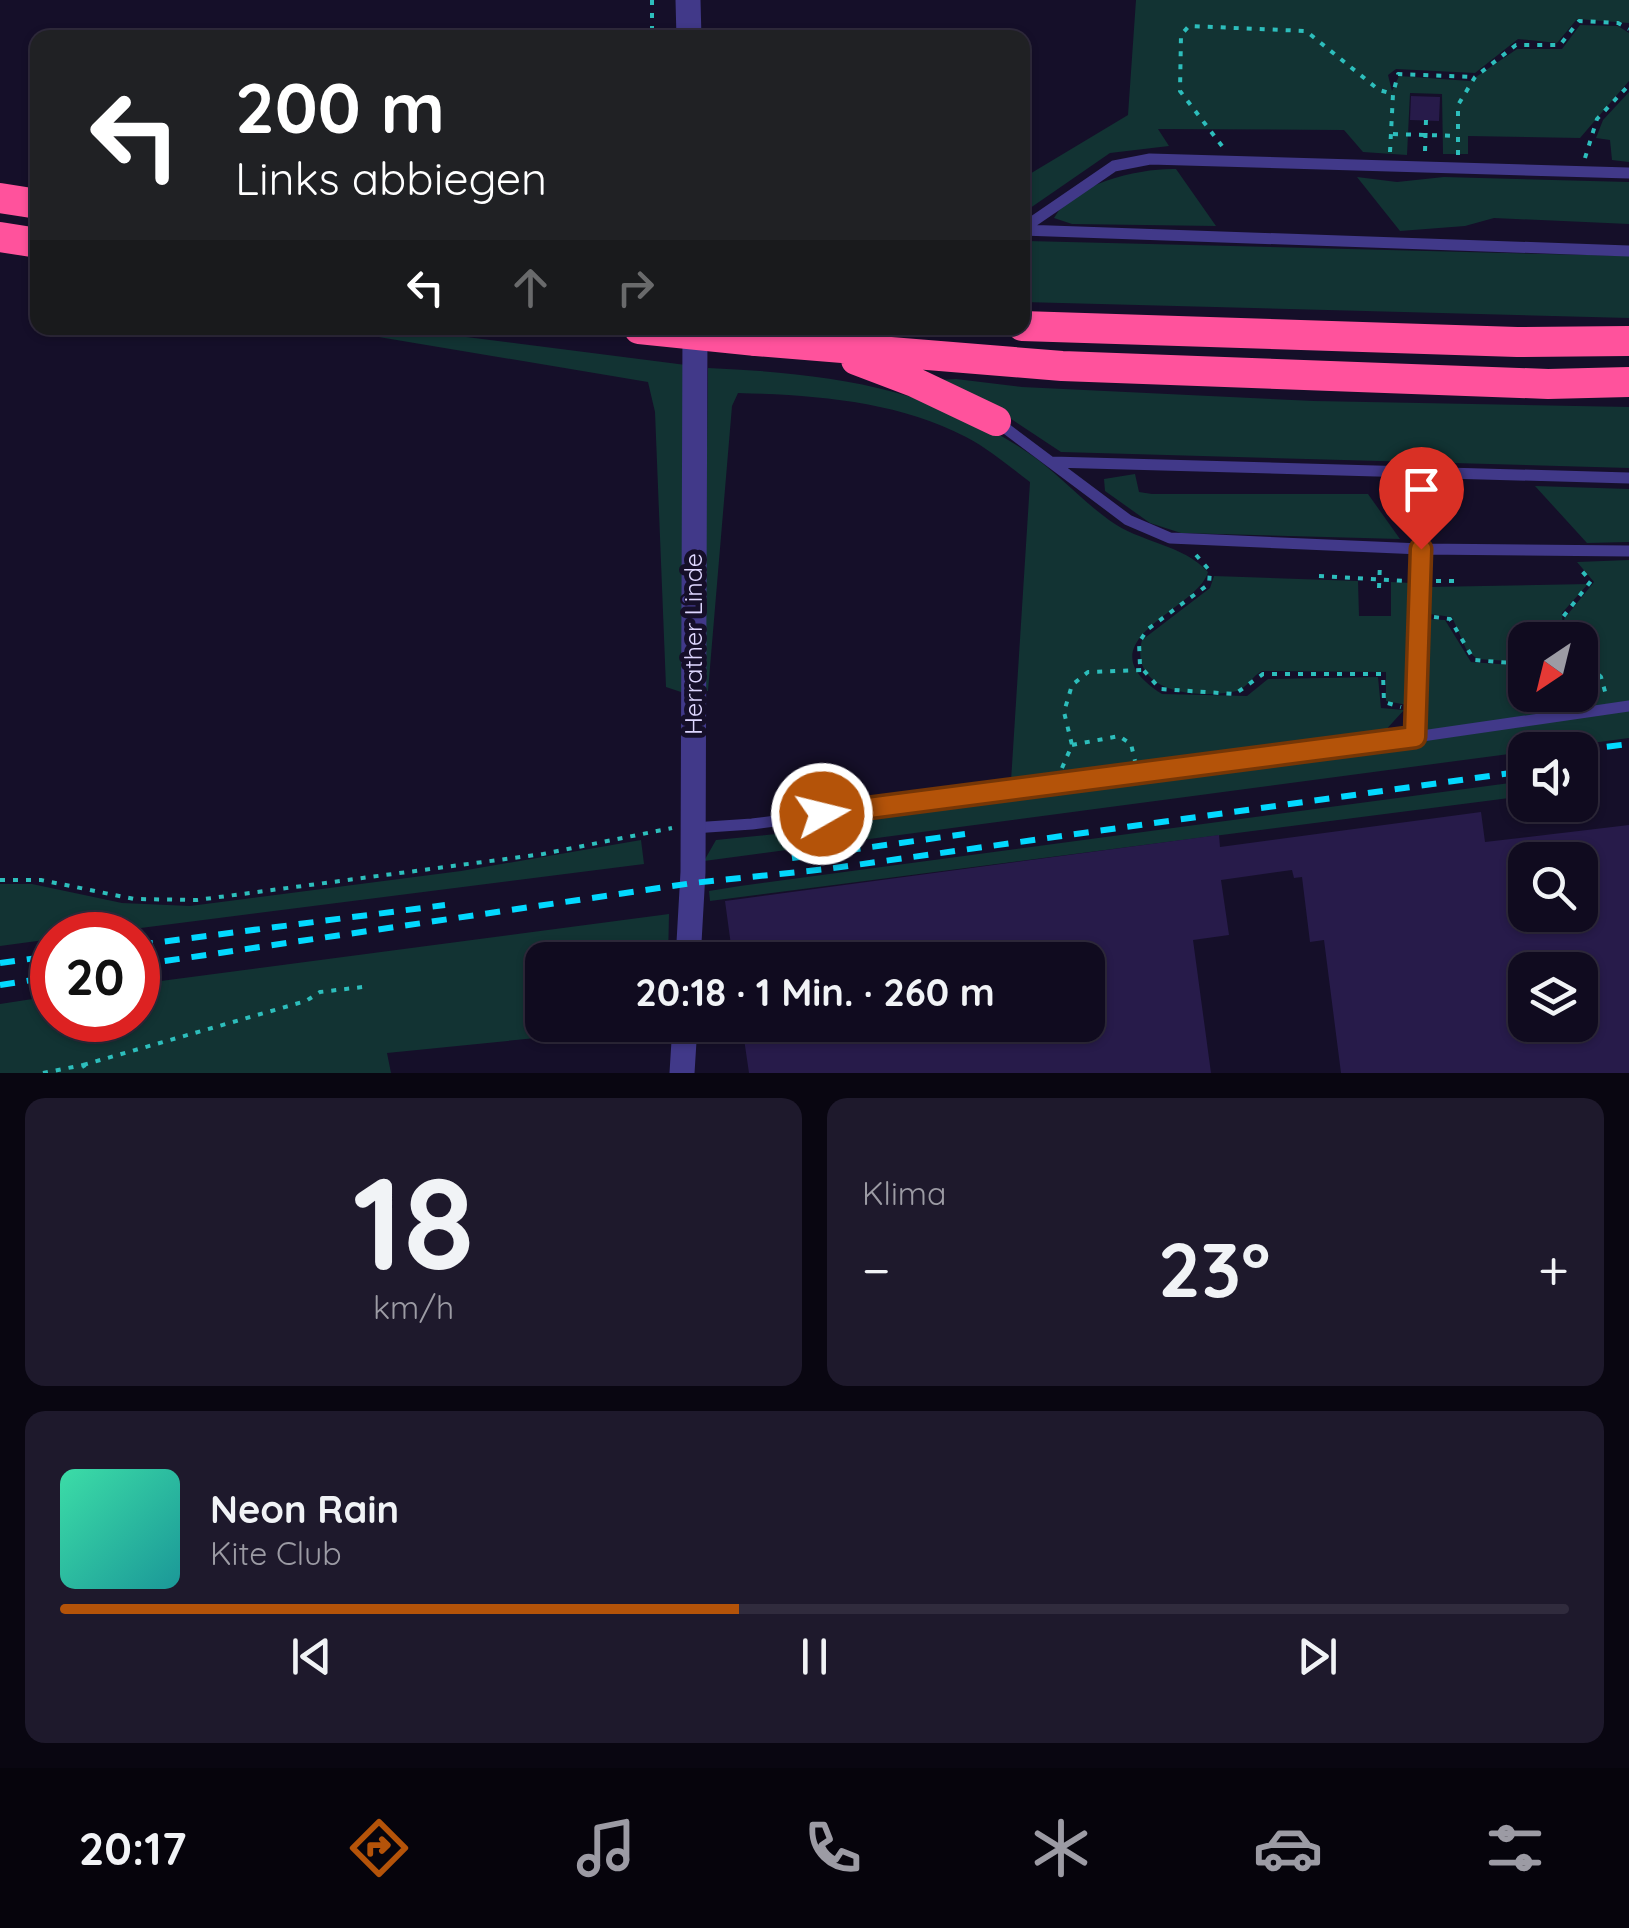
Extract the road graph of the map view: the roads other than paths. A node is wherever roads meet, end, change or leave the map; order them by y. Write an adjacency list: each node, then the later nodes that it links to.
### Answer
1 (688, 0): 2 (street)
2 (689, 30)
3 (1629, 173): 6 (lane)
4 (0, 198): 5 (highway)
5 (30, 203)
6 (1030, 224)
7 (1030, 229): 10 (lane)
8 (0, 237): 9 (highway)
9 (30, 243)
10 (1629, 251)
11 (1030, 326): 14 (highway)
12 (695, 335): 24 (street, Herrather Linde)
13 (698, 335): 15 (highway, bridge)
14 (1629, 341)
15 (816, 346): 16 (highway); 17 (highway)
16 (1629, 382)
17 (996, 421): 18 (lane)
18 (1052, 462): 19 (lane); 20 (lane)
19 (1629, 478)
20 (1421, 549): 21 (lane); 23 (lane)
21 (1629, 551)
22 (1629, 706): 23 (lane)
23 (1415, 737): 24 (lane)
24 (692, 828): 25 (street, Herrather Linde)
25 (689, 942)
26 (683, 1042): 27 (street)
27 (682, 1073)

